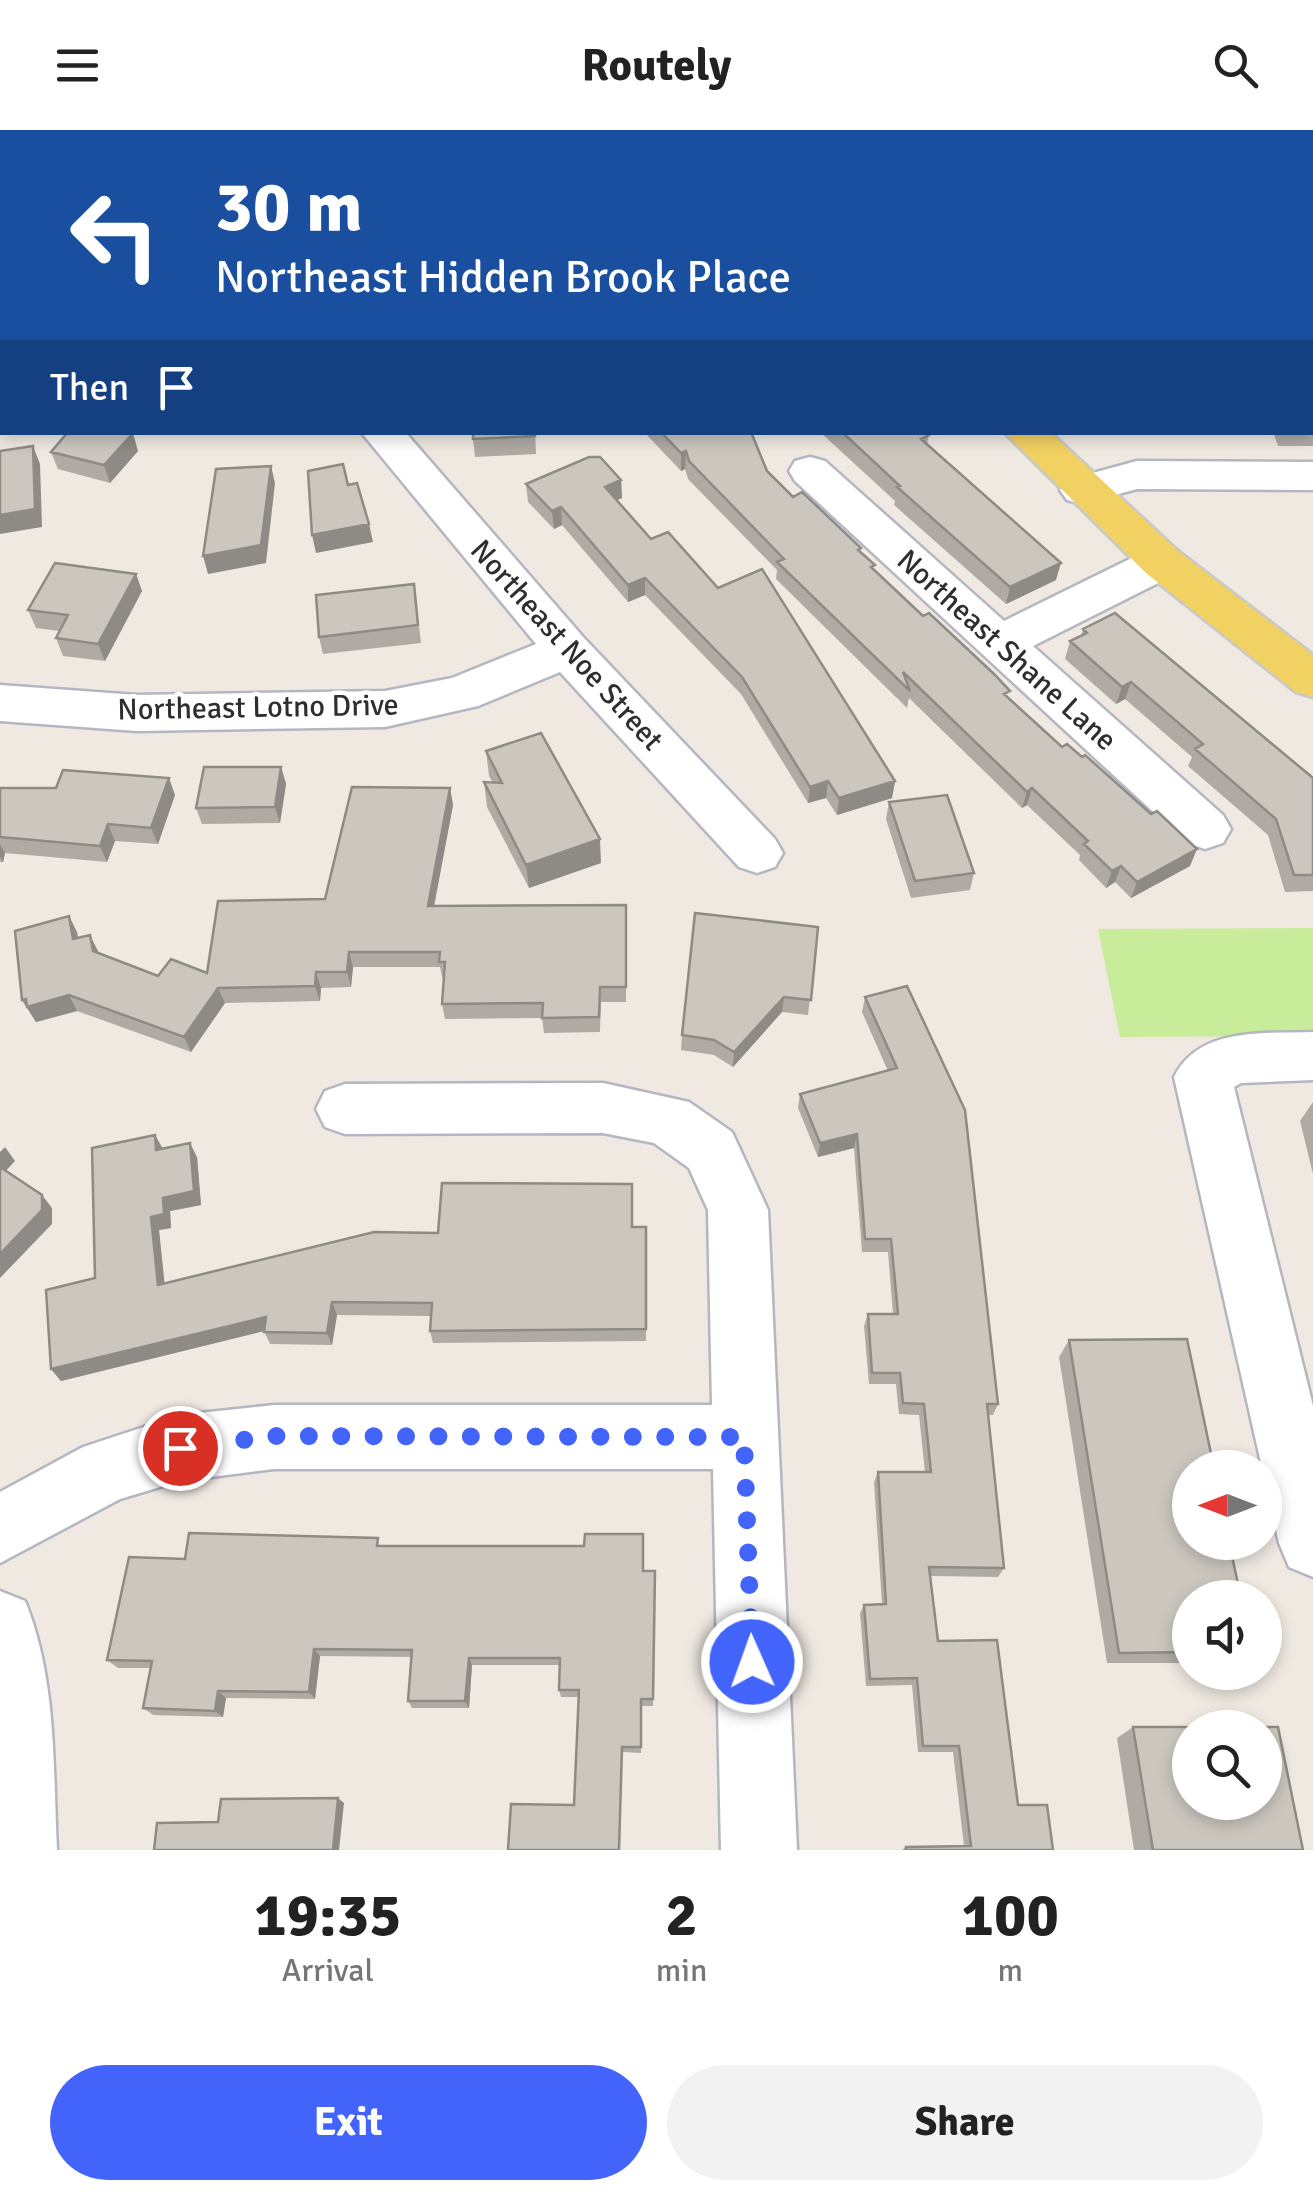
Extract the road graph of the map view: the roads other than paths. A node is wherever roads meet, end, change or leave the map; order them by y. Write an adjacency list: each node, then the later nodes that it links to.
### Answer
1 (385, 435): 10 (street, Northeast Noe Street)
2 (1028, 435): 7 (main road)
3 (1208, 435): 5 (street)
4 (810, 471): 9 (street, Northeast Shane Lane)
5 (1218, 476): 6 (street); 7 (street)
6 (1313, 476)
7 (1082, 490): 8 (main road)
8 (1162, 562): 9 (street); 11 (main road)
9 (999, 643): 13 (street, Northeast Shane Lane)
10 (567, 650): 12 (street, Northeast Lotno Drive); 14 (street, Northeast Noe Street)
11 (1313, 680)
12 (0, 704)
13 (1205, 829)
14 (758, 854)
15 (1313, 1056): 19 (street)
16 (345, 1109): 17 (street)
17 (744, 1437): 18 (street); 22 (street)
18 (0, 1530)
19 (1313, 1543)
20 (0, 1626): 21 (street)
21 (19, 1850)
22 (759, 1850)

